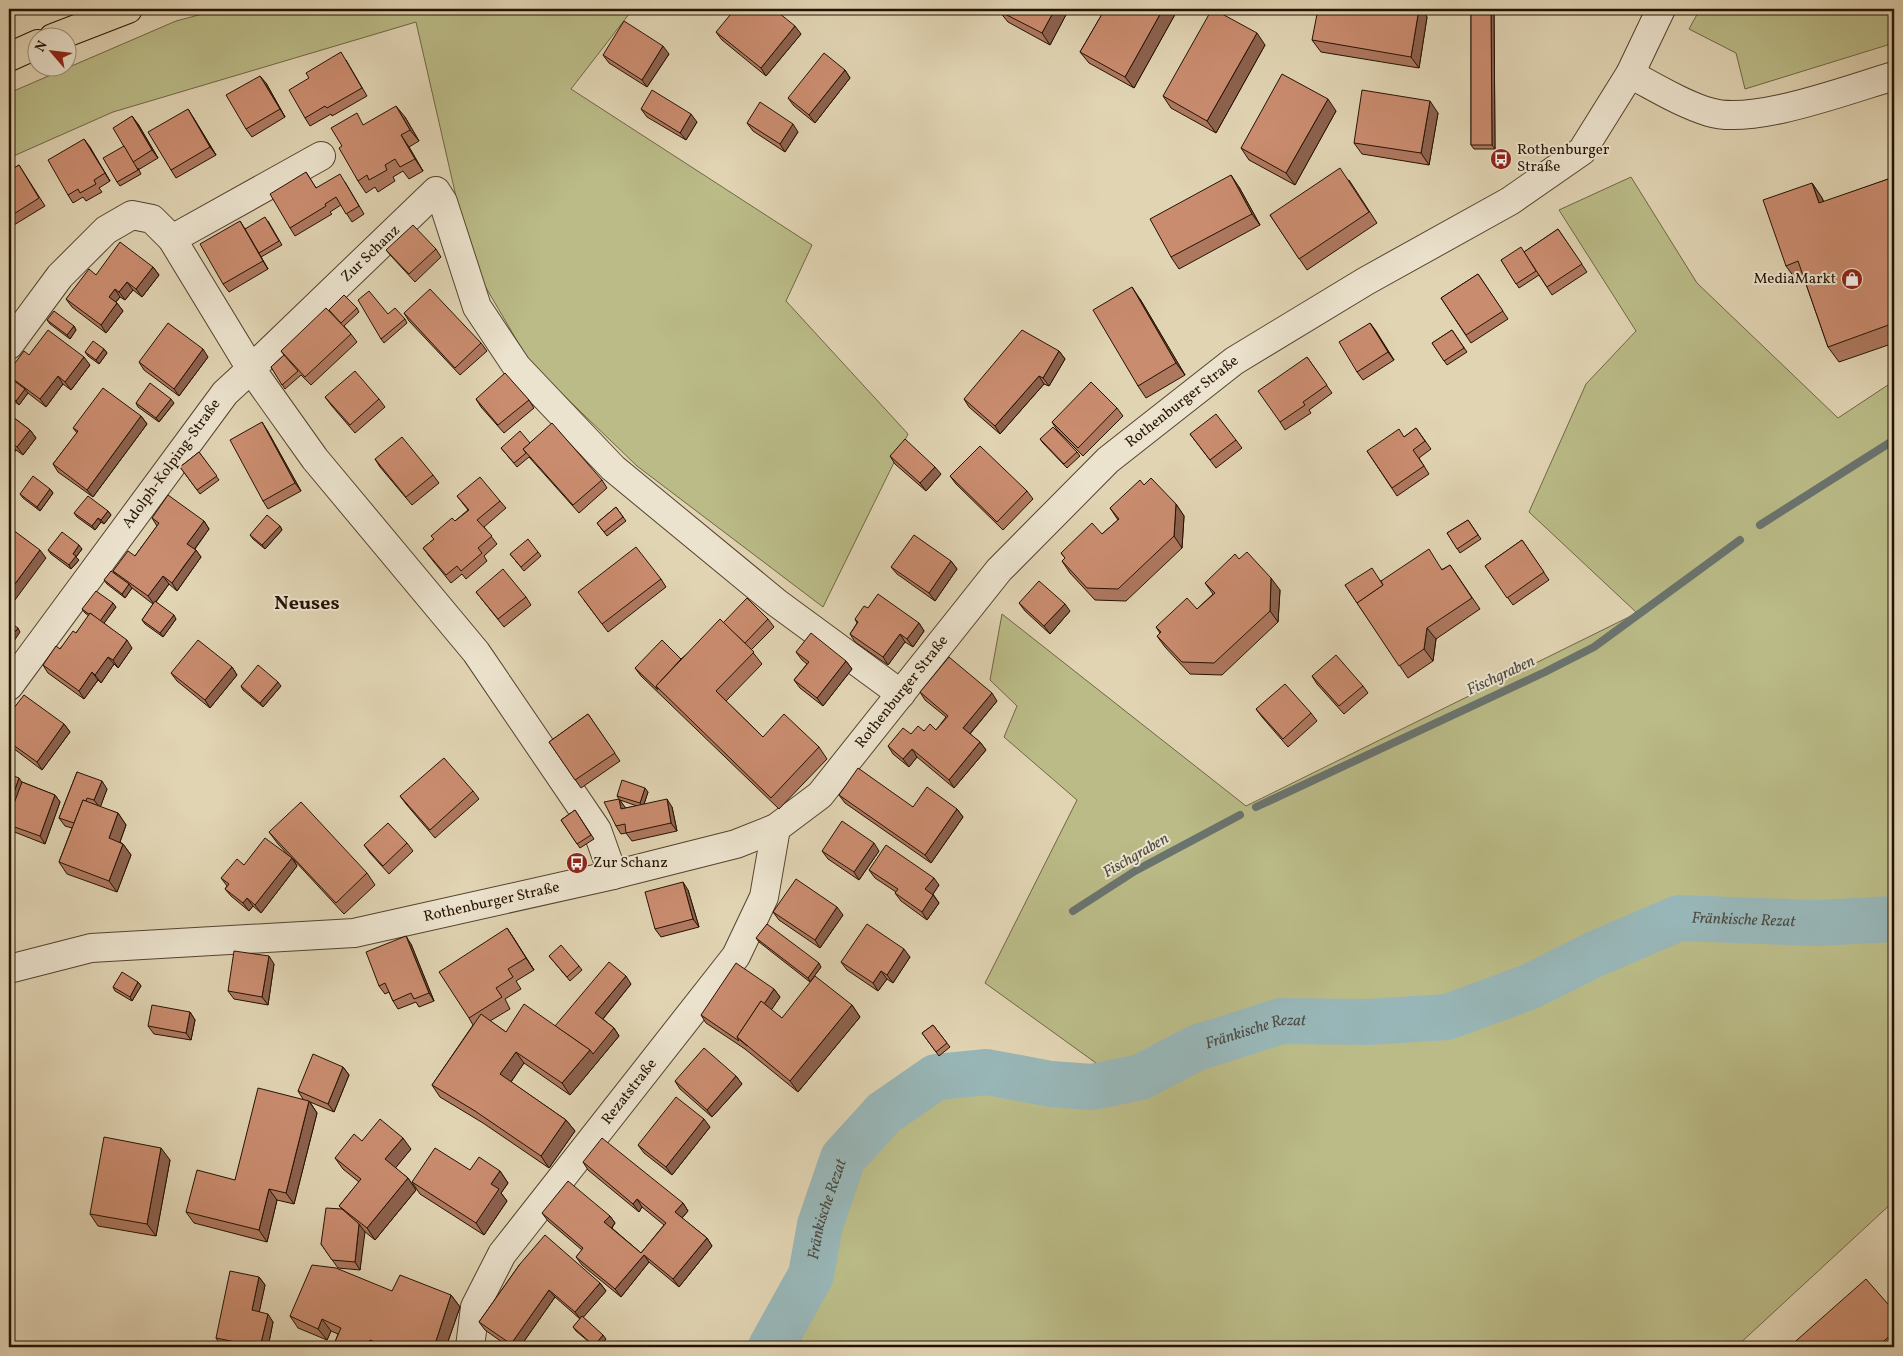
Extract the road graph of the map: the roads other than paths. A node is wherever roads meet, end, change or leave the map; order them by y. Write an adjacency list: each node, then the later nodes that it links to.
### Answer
1 (128, 9): 3 (main road)
2 (1661, 9): 6 (street, Rothenburger Straße)
3 (78, 28)
4 (28, 48): 5 (main road)
5 (9, 57)
6 (1630, 74): 7 (street); 13 (street, Rothenburger Straße)
7 (1894, 76)
8 (321, 156): 9 (street)
9 (172, 239): 10 (street); 11 (street)
10 (9, 345)
11 (251, 369): 12 (street, Adolph-Kolping-Straße); 13 (street, Zur Schanz); 15 (street)
12 (9, 686)
13 (902, 694): 14 (street, Rothenburger Straße)
14 (776, 828): 15 (street, Rothenburger Straße); 17 (street, Rezatstraße)
15 (614, 875): 16 (street, Rothenburger Straße)
16 (9, 968)
17 (470, 1347)

